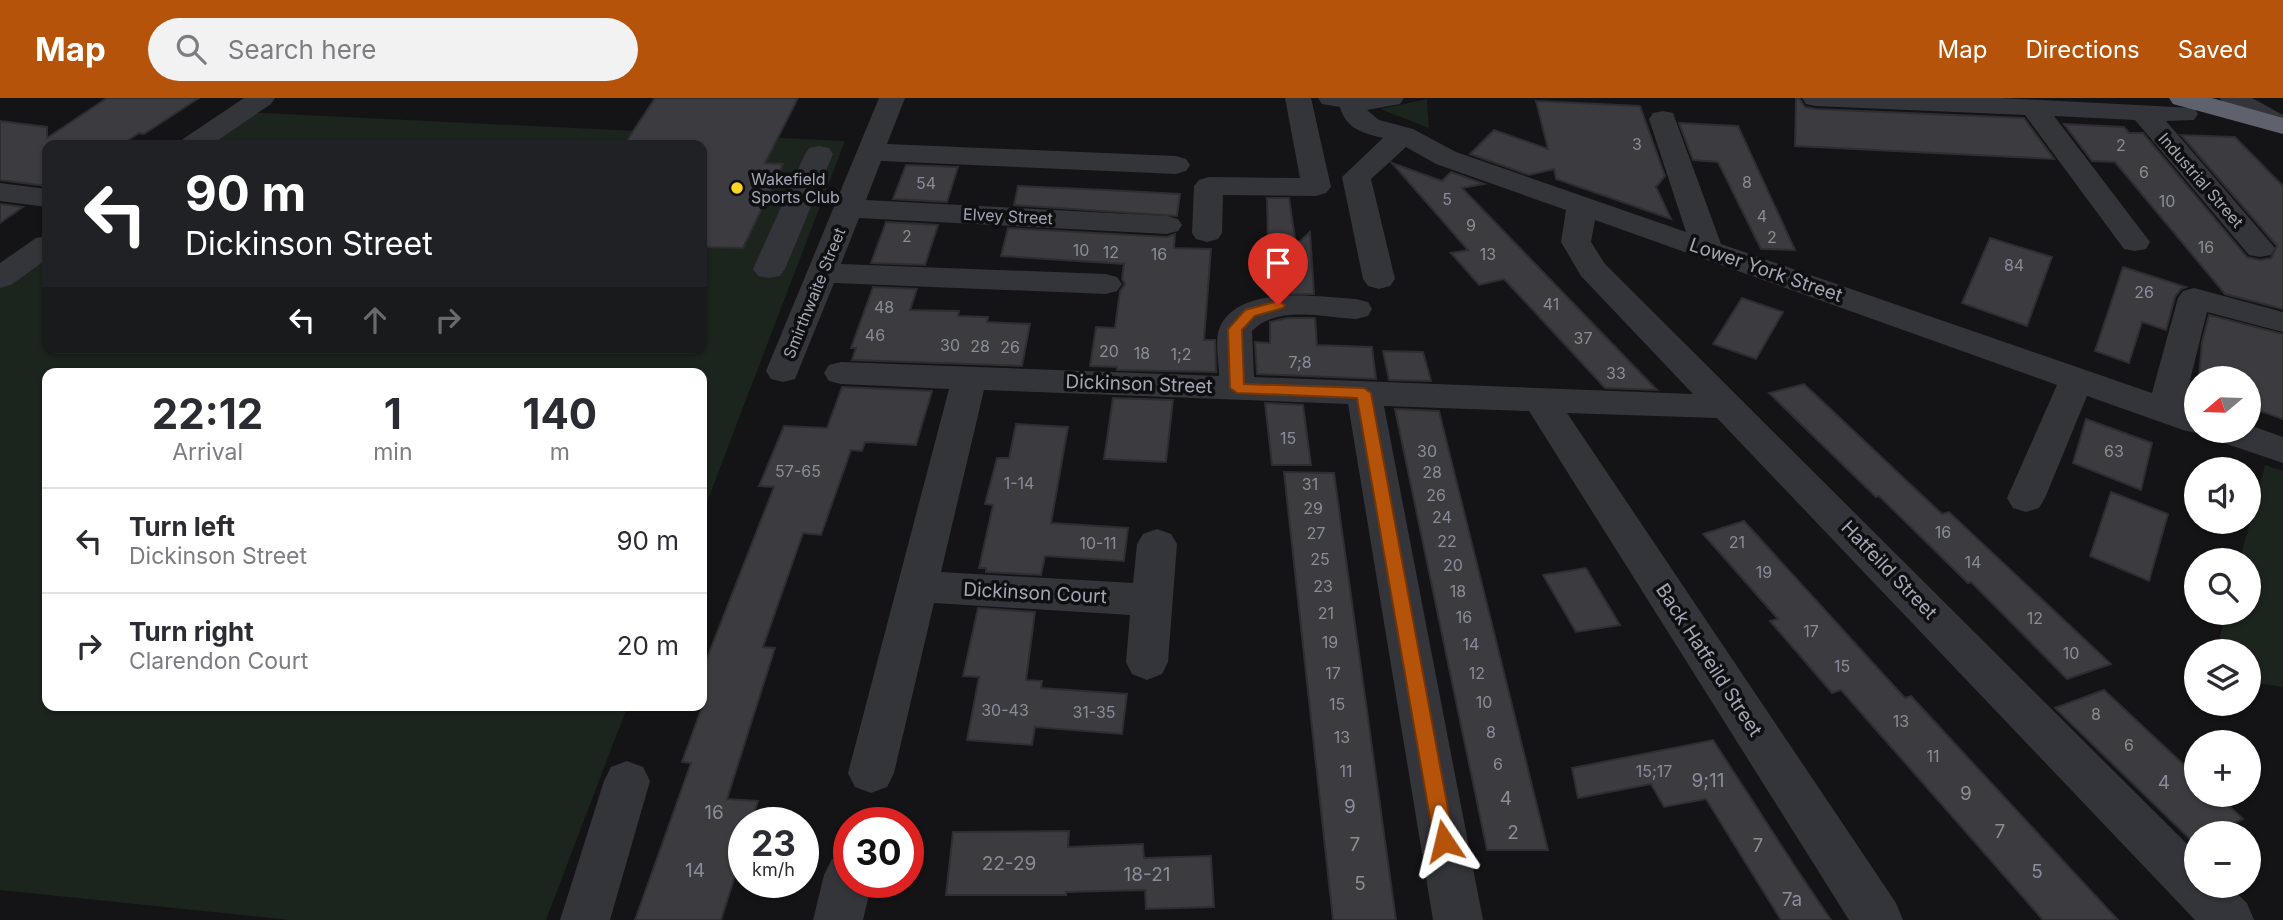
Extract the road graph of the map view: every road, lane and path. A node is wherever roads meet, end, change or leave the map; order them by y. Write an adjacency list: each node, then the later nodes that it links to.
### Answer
1 (262, 98): 15 (street)
2 (892, 98): 16 (street, Smirthwaite Street)
3 (1391, 98): 6 (street)
4 (1815, 98): 9 (street)
5 (2234, 98): 8 (street); 12 (street)
6 (1345, 103): 10 (street); 14 (street, Lower York Street)
7 (2073, 104): 9 (street); 11 (street)
8 (2189, 105): 11 (street); 12 (highway)
9 (2032, 107): 25 (street)
10 (1301, 112): 24 (street)
11 (2143, 112): 26 (street, Industrial Street)
12 (2278, 112)
13 (1663, 119): 28 (street)
14 (1403, 135): 21 (street, Lower York Street); 32 (street)
15 (200, 140)
16 (870, 152): 18 (street); 22 (street, Smirthwaite Street)
17 (819, 154): 29 (street)
18 (1176, 165)
19 (0, 192): 20 (street)
20 (42, 197)
21 (1582, 207): 28 (street, Lower York Street); 43 (street, Hatfeild Street)
22 (848, 208): 23 (street, Elvey Street); 30 (street, Smirthwaite Street)
23 (1167, 225)
24 (1207, 233)
25 (2135, 242)
26 (2260, 248)
27 (42, 249): 31 (street)
28 (1708, 251): 39 (street, Lower York Street)
29 (769, 269)
30 (822, 273): 33 (street); 36 (street, Smirthwaite Street)
31 (0, 278)
32 (1379, 279)
33 (1105, 284)
34 (1356, 309): 40 (street)
35 (2283, 322): 44 (street)
36 (783, 371)
37 (841, 373): 38 (street, Dickinson Street)
38 (969, 378): 40 (street, Dickinson Street); 50 (street)
39 (2077, 378): 44 (street, Lower York Street); 48 (street)
40 (1237, 388): 41 (street, Dickinson Street)
41 (1364, 393): 42 (street, Dickinson Street); 58 (street)
42 (1540, 400): 43 (street, Dickinson Street); 59 (street, Back Hatfeild Street)
43 (1730, 407): 60 (street, Hatfeild Street)
44 (2165, 410): 45 (street, Lower York Street)
45 (2184, 417)
46 (2261, 442): 47 (street)
47 (2283, 450)
48 (2026, 498)
49 (1157, 544): 51 (street)
50 (918, 586): 51 (street, Dickinson Court); 53 (street)
51 (1152, 600): 52 (street)
52 (1147, 662)
53 (871, 773)
54 (627, 781): 56 (street)
55 (843, 898): 57 (street)
56 (586, 920)
57 (838, 920)
58 (1458, 920)
59 (1878, 920)
60 (2230, 920)

